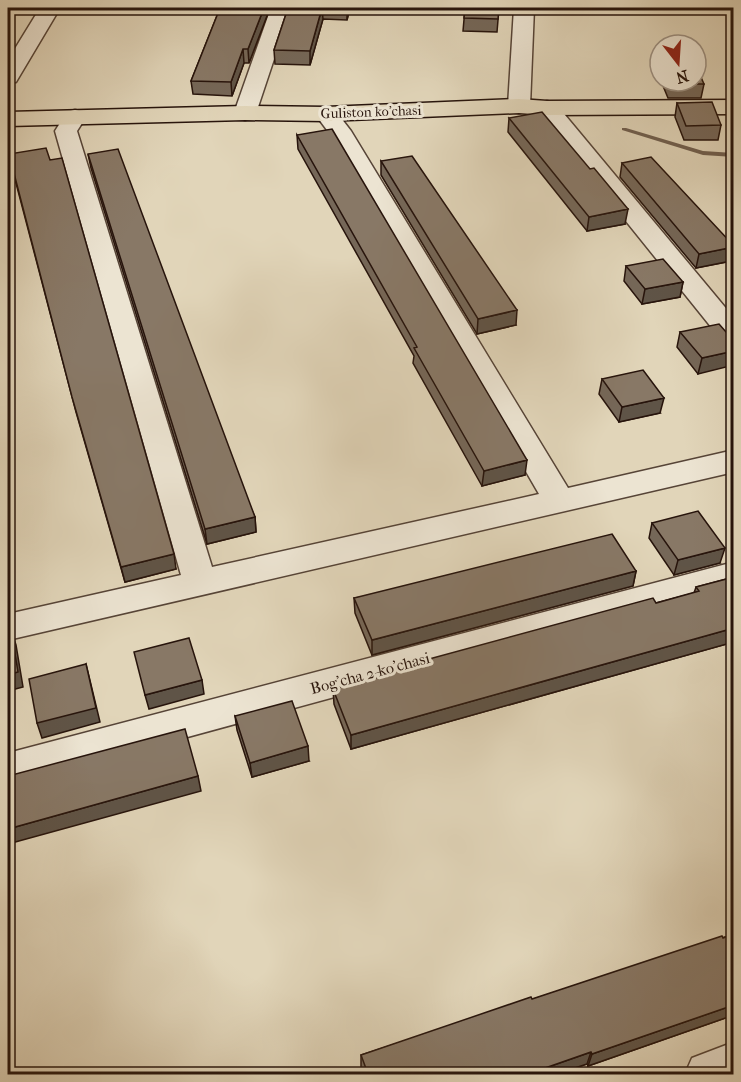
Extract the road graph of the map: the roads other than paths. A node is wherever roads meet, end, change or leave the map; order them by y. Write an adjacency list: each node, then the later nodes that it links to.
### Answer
1 (50, 8): 4 (street)
2 (281, 8): 8 (street)
3 (524, 8): 5 (street)
4 (8, 77)
5 (519, 106): 7 (main road, Guliston ko'chasi); 9 (main road, Guliston ko'chasi)
6 (734, 107): 7 (main road, Guliston ko'chasi)
7 (547, 108): 12 (street)
8 (245, 112): 9 (main road, Guliston ko'chasi); 10 (main road, Guliston ko'chasi)
9 (326, 114): 14 (street)
10 (75, 117): 11 (main road, Guliston ko'chasi); 16 (street)
11 (8, 119)
12 (734, 336)
13 (734, 461): 14 (street)
14 (560, 502): 16 (street)
15 (734, 575): 18 (street, Bog'cha 2-ko'chasi)
16 (200, 583): 17 (street)
17 (8, 627)
18 (8, 770)
19 (734, 1065): 20 (street)
20 (708, 1074)

